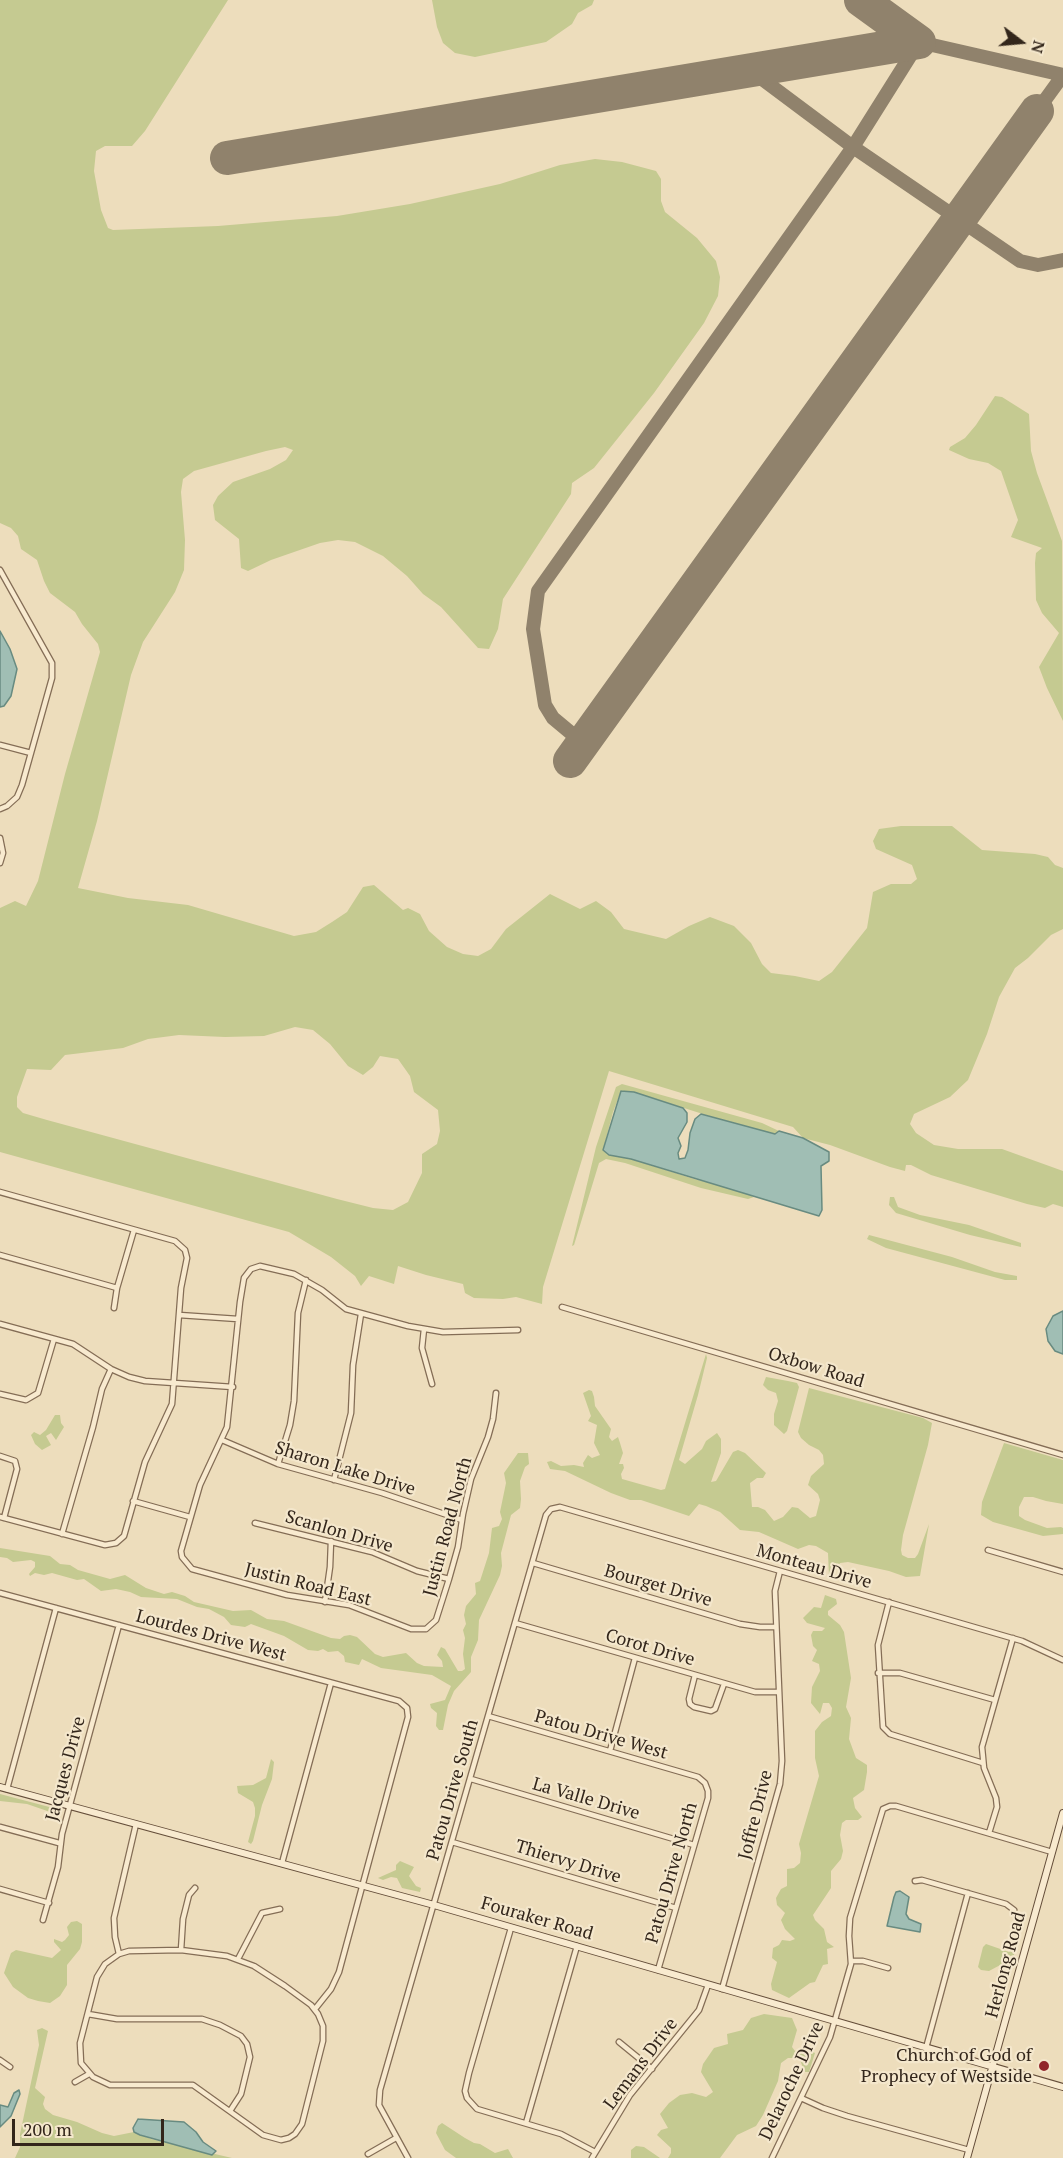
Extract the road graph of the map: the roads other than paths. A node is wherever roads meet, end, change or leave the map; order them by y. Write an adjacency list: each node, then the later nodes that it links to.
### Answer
1 (0, 570): 3 (street)
2 (0, 745): 3 (street)
3 (31, 753): 4 (street)
4 (0, 809)
5 (0, 837): 6 (street)
6 (0, 863)
7 (0, 1192): 8 (street)
8 (134, 1230): 11 (street); 15 (street)
9 (0, 1255): 11 (street)
10 (306, 1280): 14 (street); 16 (street); 30 (street)
11 (117, 1288): 13 (street)
12 (562, 1307): 28 (street, Oxbow Road)
13 (114, 1308)
14 (361, 1314): 18 (street); 31 (street)
15 (179, 1315): 16 (street); 22 (street)
16 (238, 1319): 24 (street)
17 (0, 1324): 20 (street)
18 (424, 1329): 19 (street); 23 (street)
19 (518, 1330)
20 (54, 1339): 21 (street); 26 (street)
21 (111, 1369): 22 (street); 38 (street)
22 (174, 1382): 24 (street); 32 (street)
23 (432, 1384)
24 (232, 1387): 27 (street)
25 (496, 1393): 36 (street, Justin Road North)
26 (0, 1394)
27 (222, 1440): 30 (street, Sharon Lake Drive); 35 (street)
28 (1063, 1455)
29 (0, 1456): 34 (street)
30 (278, 1464): 31 (street, Sharon Lake Drive)
31 (334, 1480): 36 (street, Sharon Lake Drive)
32 (133, 1501): 35 (street); 38 (street)
33 (554, 1507): 41 (street, Patou Drive South); 42 (street, Monteau Drive)
34 (2, 1517): 38 (street)
35 (190, 1517): 46 (street, Justin Road East)
36 (462, 1520): 44 (street, Justin Road North)
37 (255, 1523): 39 (street, Scanlon Drive)
38 (62, 1534)
39 (331, 1541): 44 (street, Scanlon Drive); 46 (street)
40 (988, 1550): 43 (street)
41 (532, 1563): 49 (street, Patou Drive South); 51 (street, Bourget Drive)
42 (780, 1571): 47 (street, Monteau Drive); 51 (street, Joffre Drive)
43 (1063, 1572)
44 (449, 1580): 52 (street, Justin Road North)
45 (0, 1593): 48 (street, Lourdes Drive West)
46 (325, 1602): 52 (street, Justin Road East)
47 (889, 1602): 53 (street, Monteau Drive); 56 (street)
48 (56, 1608): 50 (street, Lourdes Drive West); 67 (street)
49 (515, 1623): 54 (street, Corot Drive); 62 (street, Patou Drive South)
50 (119, 1625): 58 (street, Lourdes Drive West); 68 (street, Jacques Drive)
51 (776, 1627): 60 (street, Joffre Drive)
52 (426, 1629)
53 (1013, 1638): 55 (street, Monteau Drive); 61 (street)
54 (635, 1658): 57 (street, Corot Drive); 63 (street)
55 (1063, 1660)
56 (878, 1673): 61 (street); 64 (street)
57 (695, 1675): 59 (street, Corot Drive); 59 (street)
58 (331, 1683): 77 (street); 79 (street, Lourdes Drive West)
59 (724, 1684): 60 (street, Corot Drive)
60 (779, 1692): 98 (street, Joffre Drive)
61 (995, 1700): 64 (street)
62 (488, 1716): 63 (street, Patou Drive West); 65 (street, Patou Drive South)
63 (609, 1751): 66 (street, Patou Drive West)
64 (983, 1763): 72 (street)
65 (471, 1779): 73 (street, Patou Drive South); 75 (street, La Valle Drive)
66 (705, 1783): 75 (street, Patou Drive North)
67 (4, 1788): 68 (main road, Fouraker Road)
68 (69, 1806): 70 (main road, Fouraker Road); 74 (street, Jacques Drive)
69 (1063, 1814): 76 (main road, Herlong Road)
70 (136, 1824): 77 (main road, Fouraker Road); 92 (street)
71 (0, 1827): 74 (street)
72 (989, 1833): 76 (street); 94 (street, Delaroche Drive)
73 (452, 1842): 84 (street, Patou Drive South); 85 (street, Thiervy Drive)
74 (59, 1843): 83 (street, Jacques Drive)
75 (694, 1845): 85 (street, Patou Drive North)
76 (1052, 1852): 106 (main road, Herlong Road)
77 (282, 1863): 79 (main road, Fouraker Road)
78 (915, 1881): 82 (street)
79 (363, 1886): 84 (main road, Fouraker Road); 99 (street)
80 (195, 1887): 91 (street)
81 (0, 1889): 83 (street)
82 (968, 1893): 87 (street); 103 (street)
83 (49, 1903): 88 (street, Jacques Drive)
84 (434, 1905): 89 (main road, Fouraker Road); 114 (street, Patou Drive South)
85 (676, 1908): 96 (street, Patou Drive North)
86 (280, 1909): 93 (street)
87 (1014, 1910)
88 (43, 1920)
89 (511, 1928): 90 (main road, Fouraker Road); 113 (street)
90 (577, 1946): 96 (main road, Fouraker Road); 113 (street)
91 (181, 1950): 92 (street); 93 (street)
92 (119, 1954): 100 (street)
93 (238, 1959): 99 (street)
94 (852, 1960): 95 (street); 101 (street, Delaroche Drive)
95 (888, 1968)
96 (658, 1970): 97 (main road, Fouraker Road)
97 (708, 1985): 98 (main road, Fouraker Road); 107 (street, Lemans Drive)
98 (722, 1989): 101 (main road, Fouraker Road)
99 (315, 2009): 112 (street)
100 (88, 2014): 108 (street); 112 (street)
101 (834, 2021): 103 (main road, Fouraker Road); 111 (street, Delaroche Drive)
102 (619, 2042): 107 (street)
103 (926, 2048): 106 (main road, Fouraker Road)
104 (0, 2060): 105 (street)
105 (10, 2067)
106 (993, 2067): 110 (main road, Fouraker Road); 115 (main road, Herlong Road)
107 (652, 2069): 116 (street, Lemans Drive)
108 (89, 2074): 109 (street); 112 (street)
109 (75, 2082)
110 (1063, 2088)
111 (801, 2098): 115 (street); 120 (street, Delaroche Drive)
112 (230, 2111)
113 (526, 2123): 116 (street)
114 (396, 2138): 117 (street); 118 (street, Patou Drive South)
115 (969, 2150): 121 (main road, Herlong Road)
116 (595, 2152): 119 (street, Lemans Drive)
117 (368, 2154)
118 (408, 2158)
119 (591, 2158)
120 (771, 2158)
121 (967, 2158)

